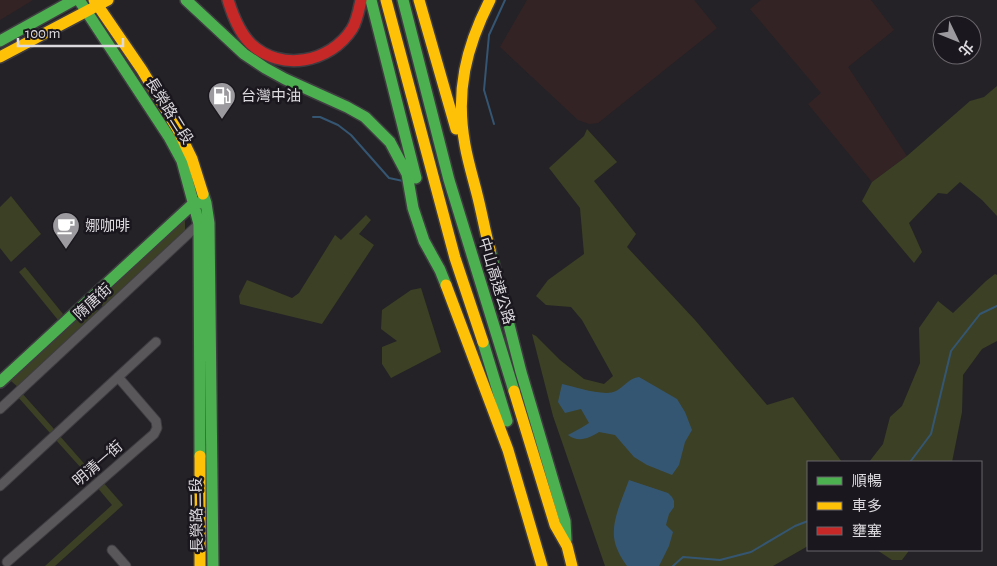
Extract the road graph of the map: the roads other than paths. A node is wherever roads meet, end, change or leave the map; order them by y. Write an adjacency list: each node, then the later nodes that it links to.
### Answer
1 (74, 0): 13 (main road)
2 (79, 0): 12 (main road, 長榮路二段)
3 (186, 0): 19 (main road)
4 (228, 0): 5 (main road)
5 (361, 0)
6 (371, 0): 19 (main road)
7 (386, 0): 33 (main road, 中山高速公路)
8 (403, 0): 26 (main road, 中山高速公路)
9 (419, 0): 18 (main road)
10 (490, 0): 18 (main road)
11 (100, 2): 12 (main road); 16 (main road, 長榮路二段)
12 (86, 11): 14 (main road); 15 (main road, 長榮路二段)
13 (0, 41)
14 (0, 56)
15 (194, 203): 16 (main road); 17 (main road, 長榮路二段); 22 (main road, 隋唐街)
16 (206, 203): 17 (main road, 長榮路二段)
17 (203, 220): 23 (main road, 長榮路二段); 24 (street, 隋唐街)
18 (483, 222): 26 (main road)
19 (440, 270): 32 (main road)
20 (156, 342): 21 (street)
21 (118, 377): 25 (street); 28 (street, 明清一街)
22 (0, 382)
23 (205, 404): 30 (main road, 長榮路二段); 31 (main road, 長榮路二段)
24 (0, 409)
25 (0, 486)
26 (566, 546): 34 (main road, 中山高速公路)
27 (112, 550): 29 (street)
28 (8, 562)
29 (126, 566)
30 (200, 566)
31 (212, 566)
32 (542, 566)
33 (551, 566)
34 (572, 566)

